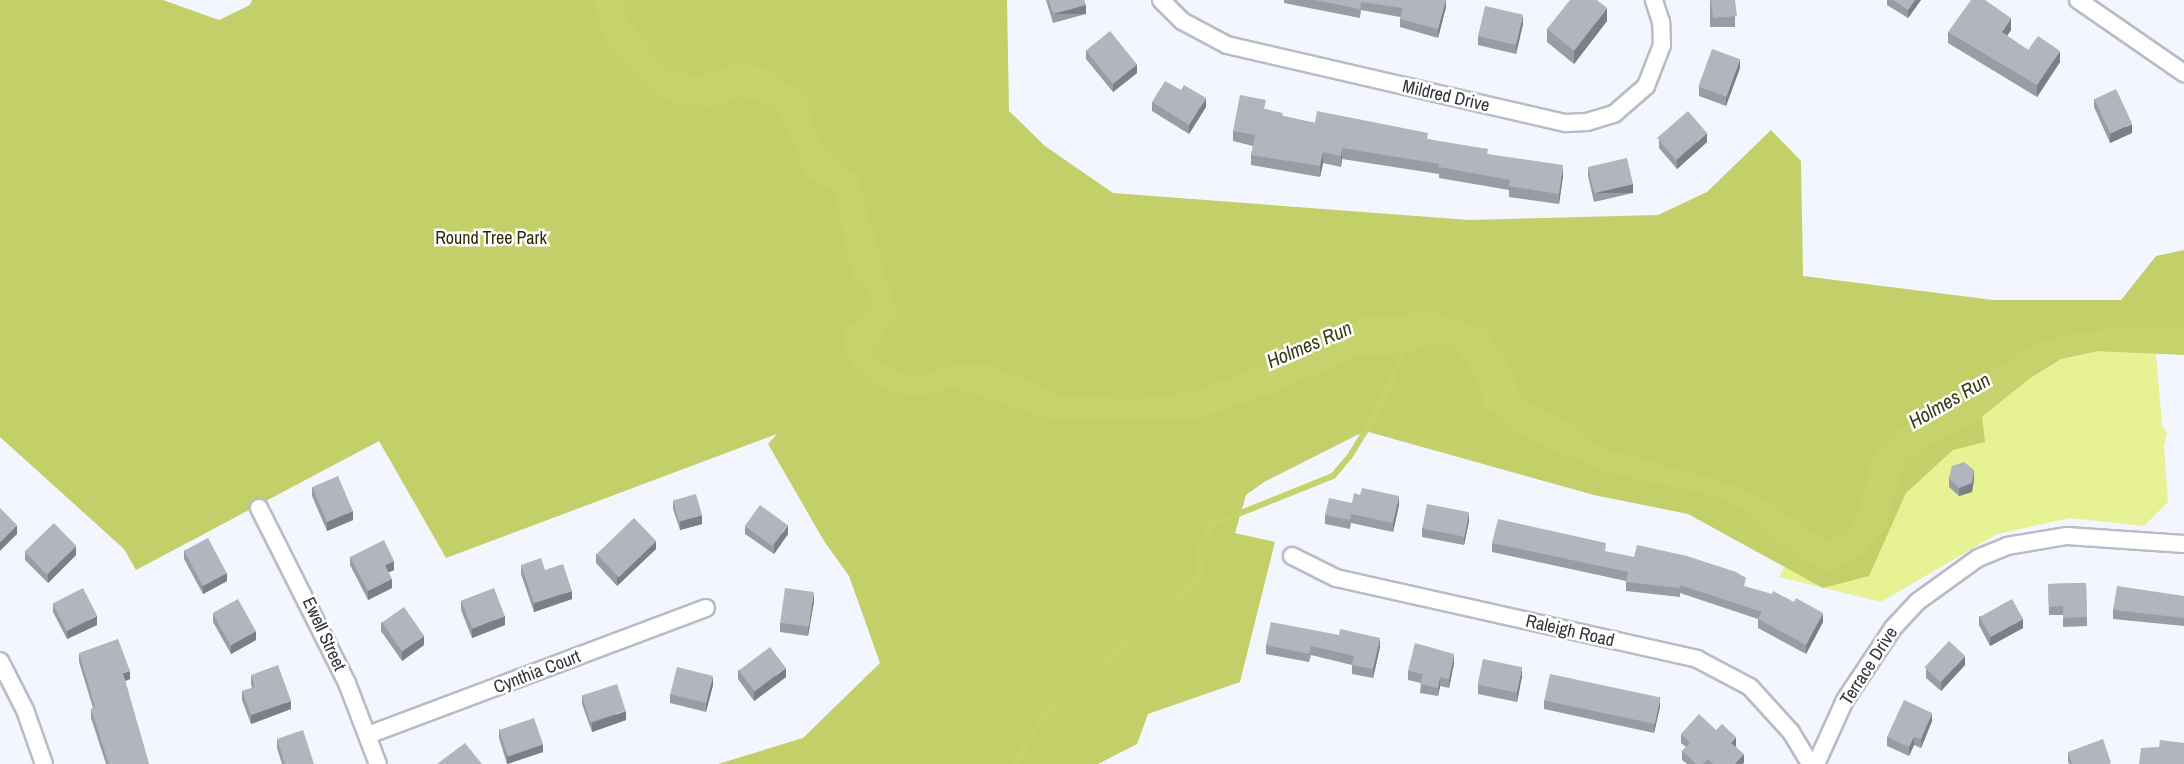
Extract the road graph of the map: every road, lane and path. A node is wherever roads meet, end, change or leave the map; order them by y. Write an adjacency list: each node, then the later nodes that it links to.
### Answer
1 (1161, 0): 2 (street, Mildred Drive)
2 (1654, 0)
3 (2078, 0): 4 (street)
4 (2184, 73)
5 (259, 508): 10 (street, Ewell Street)
6 (2183, 544): 14 (street, Terrace Drive)
7 (1292, 556): 13 (street, Raleigh Road)
8 (706, 608): 10 (street, Cynthia Court)
9 (0, 661): 11 (street)
10 (368, 735): 12 (street, Ewell Street)
11 (44, 764)
12 (378, 764)
13 (1810, 764)
14 (1816, 764)

